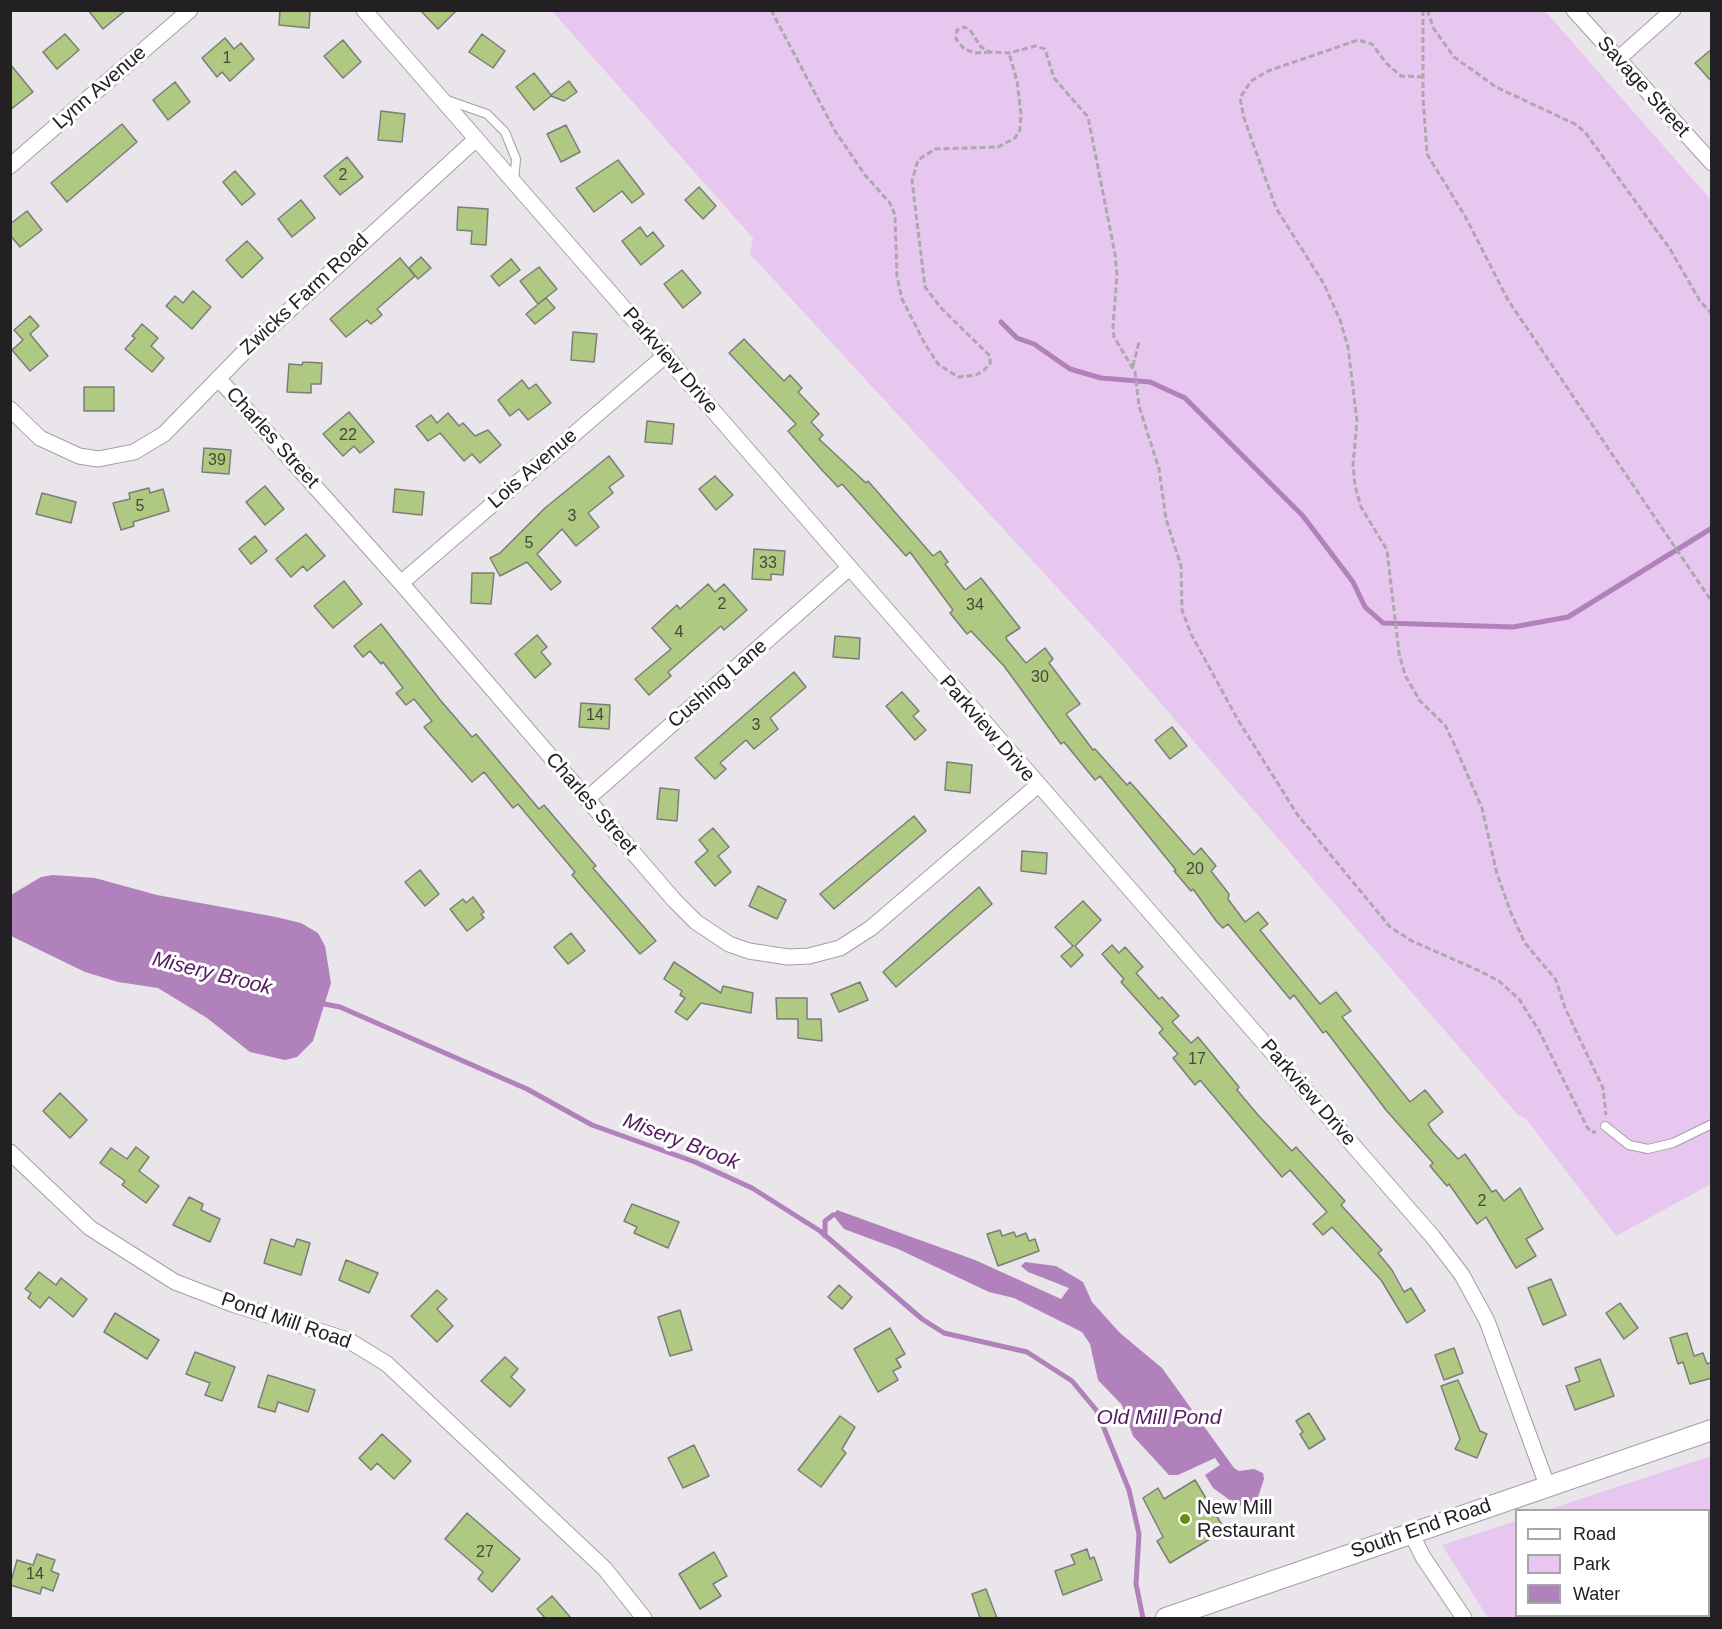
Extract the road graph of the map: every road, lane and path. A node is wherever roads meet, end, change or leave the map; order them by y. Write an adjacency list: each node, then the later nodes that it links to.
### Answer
1 (190, 10): 14 (street, Lynn Avenue)
2 (364, 10): 11 (street, Parkview Drive)
3 (771, 10): 8 (path)
4 (1425, 10): 10 (path); 16 (path)
5 (1574, 10): 9 (street, Savage Street)
6 (1673, 10): 9 (street)
7 (990, 52): 7 (path); 8 (path)
8 (1009, 53): 19 (path)
9 (1618, 59): 13 (street, Savage Street)
10 (1423, 77): 24 (path); 28 (path)
11 (438, 98): 12 (street, Parkview Drive); 15 (lane)
12 (475, 140): 15 (street, Parkview Drive); 20 (street, Zwicks Farm Road)
13 (1712, 163)
14 (10, 166)
15 (513, 183): 18 (street, Parkview Drive)
16 (1712, 314)
17 (1139, 342): 19 (path)
18 (666, 355): 22 (street, Parkview Drive); 23 (street, Lois Avenue)
19 (1134, 370): 28 (path)
20 (218, 378): 21 (street, Zwicks Farm Road); 23 (street, Charles Street)
21 (10, 409)
22 (848, 569): 25 (street, Parkview Drive); 26 (street, Cushing Lane)
23 (400, 583): 26 (street, Charles Street)
24 (1712, 602)
25 (1037, 786): 26 (street, Charles Street); 31 (street, Parkview Drive)
26 (587, 799)
27 (1712, 1124): 28 (lane)
28 (1605, 1126)
29 (10, 1152): 33 (street, Pond Mill Road)
30 (1712, 1430): 31 (street, South End Road)
31 (1547, 1485): 32 (street, South End Road)
32 (1412, 1533): 34 (street, South End Road); 35 (street)
33 (644, 1618)
34 (1166, 1618)
35 (1464, 1618)

